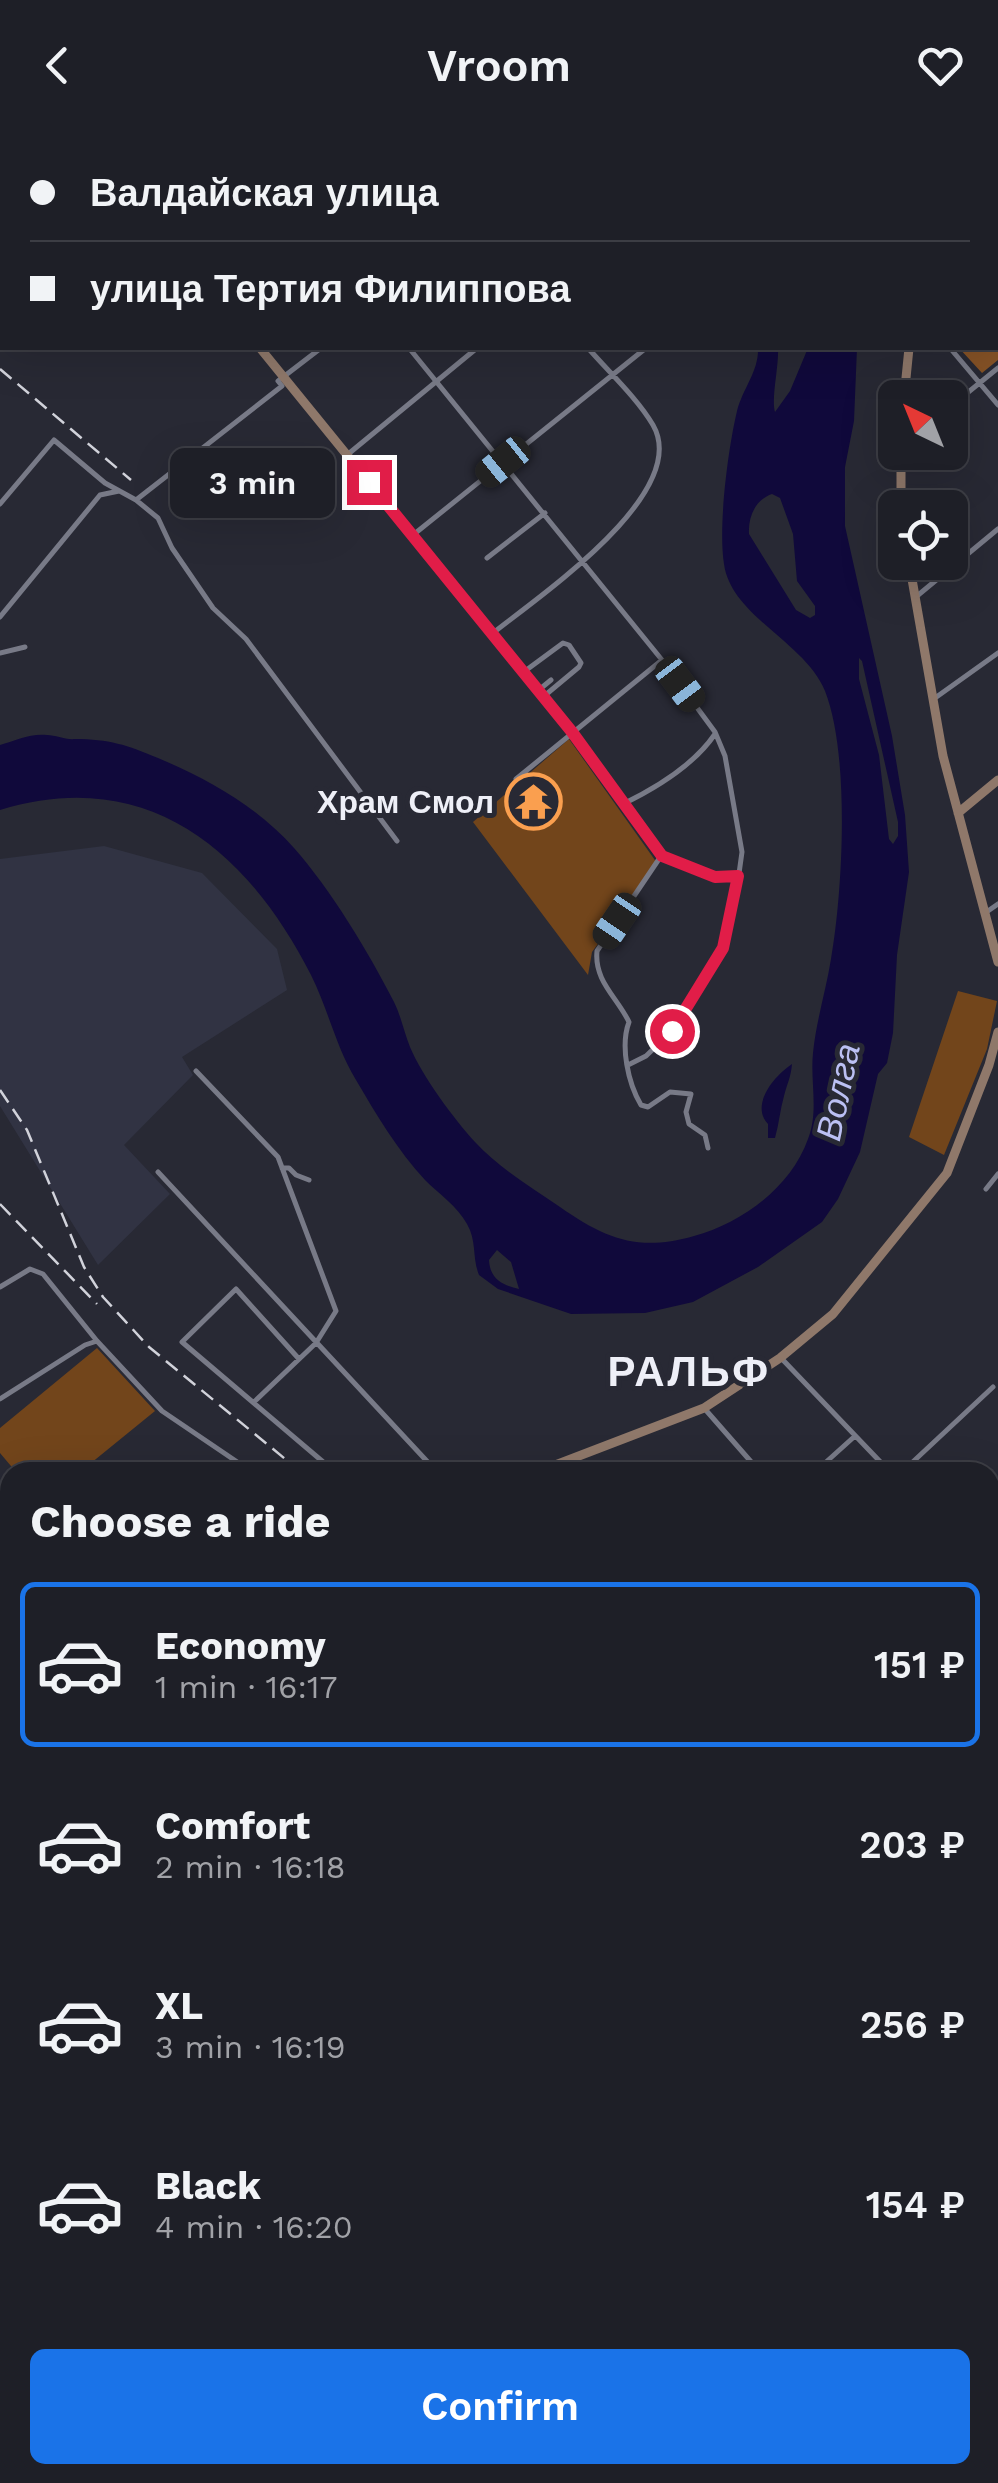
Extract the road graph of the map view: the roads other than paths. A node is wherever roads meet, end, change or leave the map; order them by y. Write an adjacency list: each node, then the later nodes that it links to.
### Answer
1 (261, 350): 11 (main road)
2 (317, 350): 11 (street)
3 (412, 350): 13 (street)
4 (475, 350): 13 (street)
5 (590, 350): 10 (street)
6 (643, 350): 10 (street)
7 (908, 350): 12 (main road)
8 (952, 350): 14 (street)
9 (998, 368): 14 (street)
10 (611, 375): 18 (street); 26 (street)
11 (281, 378): 17 (main road); 20 (street)
12 (905, 380)
13 (436, 382): 17 (street); 18 (street)
14 (980, 383): 15 (street); 16 (street)
15 (968, 393)
16 (998, 406)
17 (347, 454): 24 (main road)
18 (503, 462): 22 (street); 24 (street)
19 (120, 491): 20 (street); 21 (street); 29 (street)
20 (136, 500): 45 (street)
21 (0, 504)
22 (545, 512): 25 (street); 26 (street)
23 (998, 529): 28 (street)
24 (413, 535): 30 (main road)
25 (487, 558)
26 (583, 560): 30 (street); 34 (street)
27 (912, 580): 28 (main road)
28 (915, 598): 38 (main road)
29 (0, 618)
30 (490, 635): 35 (main road)
31 (25, 647): 32 (street)
32 (0, 653)
33 (998, 653): 38 (street)
34 (662, 660): 39 (street); 40 (street)
35 (522, 673): 37 (main road); 37 (street)
36 (551, 680): 37 (street)
37 (540, 694): 39 (main road)
38 (933, 700): 44 (main road)
39 (572, 732): 41 (street); 43 (street)
40 (715, 732): 43 (street); 47 (street)
41 (516, 779)
42 (998, 780): 44 (main road)
43 (622, 804): 46 (street)
44 (958, 813): 49 (main road)
45 (397, 841)
46 (662, 856): 47 (street); 52 (street)
47 (738, 876): 52 (street)
48 (998, 904): 49 (street)
49 (986, 913): 50 (main road)
50 (998, 962)
51 (998, 1033): 63 (main road)
52 (628, 1065): 54 (street)
53 (196, 1071): 55 (street)
54 (708, 1148)
55 (282, 1168): 58 (street); 62 (street)
56 (158, 1172): 62 (street)
57 (998, 1174): 59 (street)
58 (309, 1180)
59 (986, 1188)
60 (0, 1287): 61 (street)
61 (96, 1341): 66 (street); 70 (street)
62 (316, 1343): 64 (street); 72 (street)
63 (780, 1358): 68 (main road); 69 (street)
64 (299, 1359): 67 (street); 67 (street)
65 (994, 1386): 77 (street)
66 (0, 1399)
67 (254, 1402): 71 (street)
68 (704, 1408): 73 (main road); 74 (street)
69 (854, 1436): 75 (street); 76 (street)
70 (237, 1462)
71 (323, 1462)
72 (427, 1462)
73 (562, 1462)
74 (751, 1462)
75 (826, 1462)
76 (880, 1462)
77 (913, 1462)

